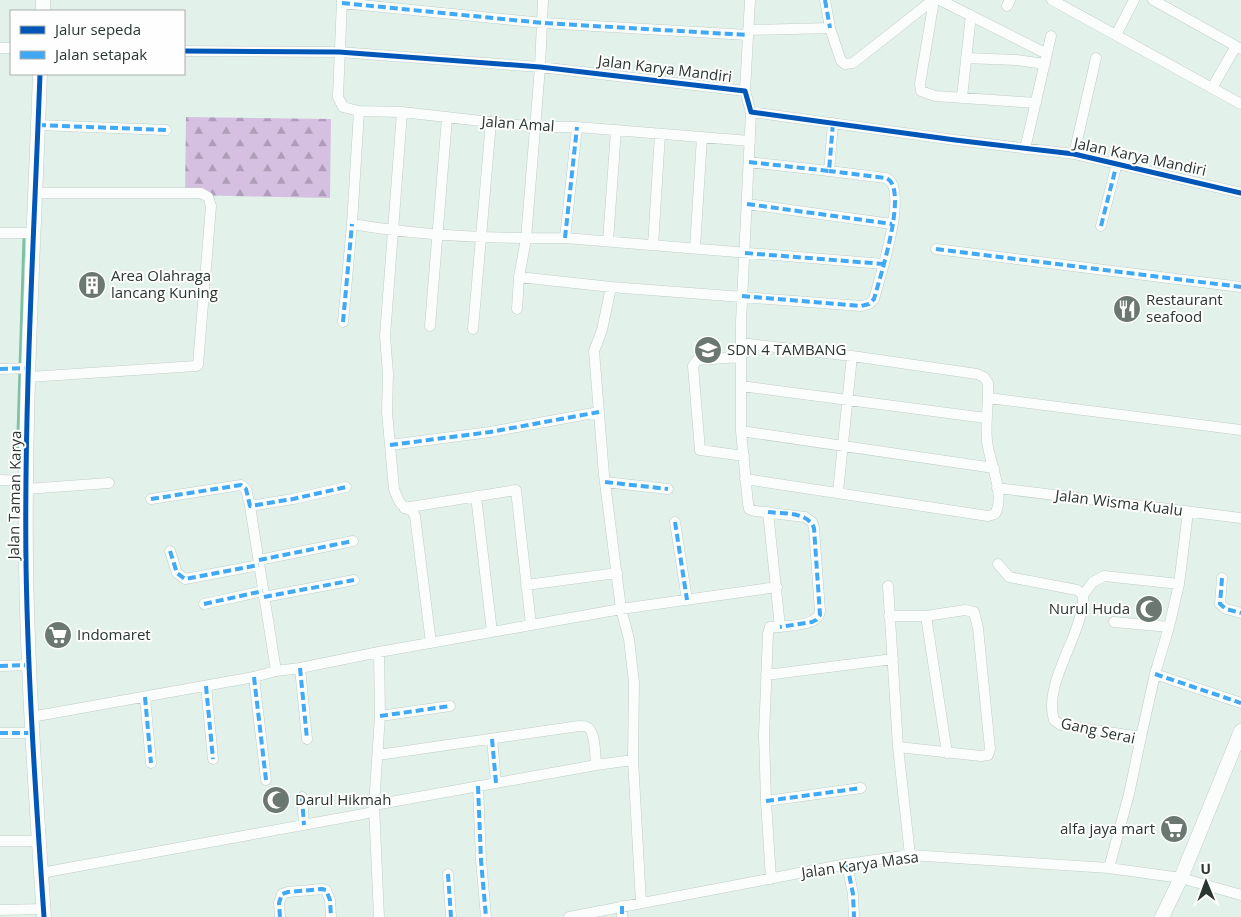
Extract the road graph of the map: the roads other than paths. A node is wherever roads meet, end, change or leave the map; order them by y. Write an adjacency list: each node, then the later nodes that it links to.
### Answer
1 (543, 0): 11 (street)
2 (750, 0): 13 (street)
3 (825, 0): 12 (street)
4 (933, 0): 12 (street); 26 (street)
5 (940, 0): 10 (street)
6 (1052, 0): 14 (street)
7 (1134, 0): 14 (street)
8 (1153, 0): 16 (street)
9 (342, 1): 11 (street); 18 (street, Jalan Amal)
10 (971, 15): 19 (street); 21 (street)
11 (543, 23): 13 (street); 22 (street)
12 (830, 28): 13 (street)
13 (748, 32): 25 (street)
14 (1116, 35): 24 (street)
15 (1051, 36): 21 (street)
16 (1239, 48): 24 (street)
17 (185, 51): 18 (street, Jalan Karya Mandiri)
18 (339, 52): 22 (street, Jalan Karya Mandiri); 29 (street, Jalan Amal)
19 (966, 58): 21 (street); 26 (street)
20 (1096, 58): 44 (street)
21 (1046, 59): 27 (street)
22 (540, 67): 25 (street, Jalan Karya Mandiri); 36 (street)
23 (40, 75): 35 (street, Jalan Taman Karya)
24 (1212, 88): 28 (street)
25 (746, 91): 31 (street, Jalan Karya Mandiri)
26 (962, 97): 27 (street)
27 (1036, 103): 43 (street)
28 (1241, 104)
29 (359, 111): 30 (street, Jalan Amal); 51 (street)
30 (402, 112): 32 (street, Jalan Amal); 54 (street)
31 (751, 112): 34 (street, Jalan Karya Mandiri); 42 (street)
32 (447, 118): 33 (street, Jalan Amal); 57 (street)
33 (491, 122): 36 (street, Jalan Amal); 58 (street)
34 (833, 123): 43 (street, Jalan Karya Mandiri); 47 (street)
35 (38, 125): 38 (street); 48 (street, Jalan Taman Karya)
36 (535, 126): 37 (street, Jalan Amal); 60 (street)
37 (577, 127): 39 (street, Jalan Amal); 59 (street)
38 (166, 130)
39 (616, 130): 40 (street, Jalan Amal); 61 (street)
40 (660, 134): 41 (street, Jalan Amal); 62 (street)
41 (702, 137): 42 (street, Jalan Amal); 63 (street)
42 (750, 141): 45 (street)
43 (1026, 149): 44 (street, Jalan Karya Mandiri)
44 (1074, 154): 46 (street, Jalan Karya Mandiri)
45 (749, 162): 47 (street); 50 (street)
46 (1118, 163): 49 (street, Jalan Karya Mandiri); 53 (street)
47 (829, 171): 52 (street)
48 (36, 193): 56 (street, Jalan Taman Karya); 79 (street)
49 (1241, 193)
50 (747, 204): 52 (street); 65 (street)
51 (352, 224): 54 (street); 72 (street)
52 (892, 224): 66 (street)
53 (1101, 226)
54 (393, 228): 57 (street); 87 (street)
55 (0, 233): 56 (street)
56 (35, 233): 79 (street, Jalan Taman Karya)
57 (439, 235): 58 (street); 73 (street)
58 (480, 237): 60 (street); 74 (street)
59 (565, 238): 60 (street); 61 (street)
60 (526, 239): 67 (street)
61 (608, 241): 62 (street)
62 (653, 245): 63 (street)
63 (695, 248): 65 (street)
64 (936, 249): 69 (street)
65 (745, 252): 66 (street); 70 (street)
66 (884, 264): 70 (street)
67 (520, 277): 68 (street); 71 (street)
68 (610, 287): 70 (street); 83 (street)
69 (1241, 287)
70 (742, 296): 75 (street)
71 (517, 309)
72 (343, 322)
73 (430, 326)
74 (473, 329)
75 (741, 343): 76 (street); 77 (street)
76 (852, 356): 81 (street); 82 (street)
77 (741, 358): 80 (street); 89 (street)
78 (0, 369): 79 (street)
79 (29, 372): 95 (street, Jalan Taman Karya)
80 (741, 386): 82 (street); 86 (street)
81 (989, 398): 84 (street); 85 (street)
82 (848, 400): 84 (street); 88 (street)
83 (600, 412): 87 (street); 93 (street)
84 (986, 418): 90 (street)
85 (1241, 430)
86 (741, 431): 88 (street); 89 (street)
87 (390, 445): 103 (street)
88 (843, 445): 90 (street); 99 (street)
89 (744, 456): 91 (street)
90 (994, 468): 97 (street)
91 (745, 479): 99 (street); 104 (street)
92 (0, 480): 95 (street)
93 (605, 482): 98 (street); 112 (street)
94 (109, 483): 95 (street)
95 (26, 485): 135 (street, Jalan Taman Karya)
96 (346, 487): 102 (street)
97 (997, 488): 99 (street); 105 (street, Jalan Wisma Kualu)
98 (668, 490)
99 (838, 492)
100 (476, 496): 103 (street); 116 (street); 131 (street)
101 (151, 499): 102 (street)
102 (250, 506): 110 (street)
103 (404, 508): 132 (street)
104 (768, 512): 118 (street); 129 (street)
105 (1188, 512): 106 (street, Jalan Wisma Kualu); 115 (street)
106 (1241, 518)
107 (675, 522): 121 (street)
108 (353, 541): 110 (street)
109 (170, 551): 110 (street)
110 (259, 563): 119 (street)
111 (998, 564): 120 (street)
112 (617, 573): 116 (street); 123 (street)
113 (1222, 578): 124 (street)
114 (354, 580): 119 (street)
115 (1179, 584): 120 (street); 130 (street)
116 (526, 585): 128 (street)
117 (888, 586): 125 (street)
118 (777, 587): 121 (street); 129 (street)
119 (263, 594): 122 (street); 138 (street)
120 (1083, 595): 151 (street, Gang Serai)
121 (686, 600): 123 (street)
122 (204, 604)
123 (621, 609): 128 (street); 158 (street)
124 (1241, 613)
125 (889, 616): 126 (street); 134 (street)
126 (926, 616): 155 (street); 155 (street)
127 (1114, 622): 130 (street)
128 (531, 625): 131 (street)
129 (780, 627): 140 (street)
130 (1169, 627): 139 (street)
131 (492, 632): 132 (street)
132 (431, 643): 133 (street)
133 (379, 652): 137 (street); 146 (street)
134 (893, 659): 140 (street); 154 (street)
135 (30, 665): 136 (street); 147 (street, Jalan Taman Karya)
136 (0, 666)
137 (300, 668): 138 (street); 152 (street)
138 (276, 672): 141 (street)
139 (1155, 674): 144 (street); 151 (street)
140 (766, 675): 166 (street)
141 (254, 677): 142 (street); 161 (street)
142 (206, 686): 143 (street); 157 (street)
143 (145, 697): 147 (street); 159 (street)
144 (1241, 704)
145 (450, 706): 146 (street)
146 (380, 716): 156 (street)
147 (32, 717): 150 (street, Jalan Taman Karya)
148 (1241, 731): 176 (street)
149 (0, 733): 150 (street)
150 (32, 733): 170 (street, Jalan Taman Karya)
151 (1141, 737): 173 (street, Gang Serai)
152 (307, 739)
153 (492, 739): 156 (street); 160 (street); 162 (street)
154 (898, 747): 155 (street); 171 (street)
155 (947, 753)
156 (378, 755): 167 (street)
157 (213, 759)
158 (633, 760): 160 (street); 179 (street)
159 (151, 764)
160 (596, 765): 162 (street)
161 (266, 780)
162 (496, 783): 163 (street)
163 (478, 786): 167 (street); 187 (street)
164 (861, 788): 166 (street)
165 (302, 798): 168 (street)
166 (766, 801): 177 (street)
167 (374, 809): 168 (street); 185 (street)
168 (304, 825): 174 (street)
169 (0, 841): 170 (street)
170 (38, 841): 174 (street, Jalan Taman Karya)
171 (910, 854): 172 (street, Jalan Karya Masa); 173 (street, Jalan Karya Masa)
172 (846, 864): 177 (street, Jalan Karya Masa); 189 (street)
173 (1110, 868): 176 (street, Jalan Karya Masa)
174 (41, 873): 182 (street, Jalan Taman Karya)
175 (448, 874): 186 (street)
176 (1181, 878): 178 (street, Jalan Karya Masa); 190 (street)
177 (771, 879): 179 (street, Jalan Karya Masa)
178 (1241, 895)
179 (641, 903): 181 (street, Jalan Karya Masa)
180 (0, 910): 182 (street)
181 (622, 912): 188 (street, Jalan Karya Masa)
182 (44, 913)
183 (280, 917): 184 (street)
184 (331, 917)
185 (379, 917)
186 (451, 917)
187 (486, 917)
188 (569, 917)
189 (854, 917)
190 (1162, 917)

